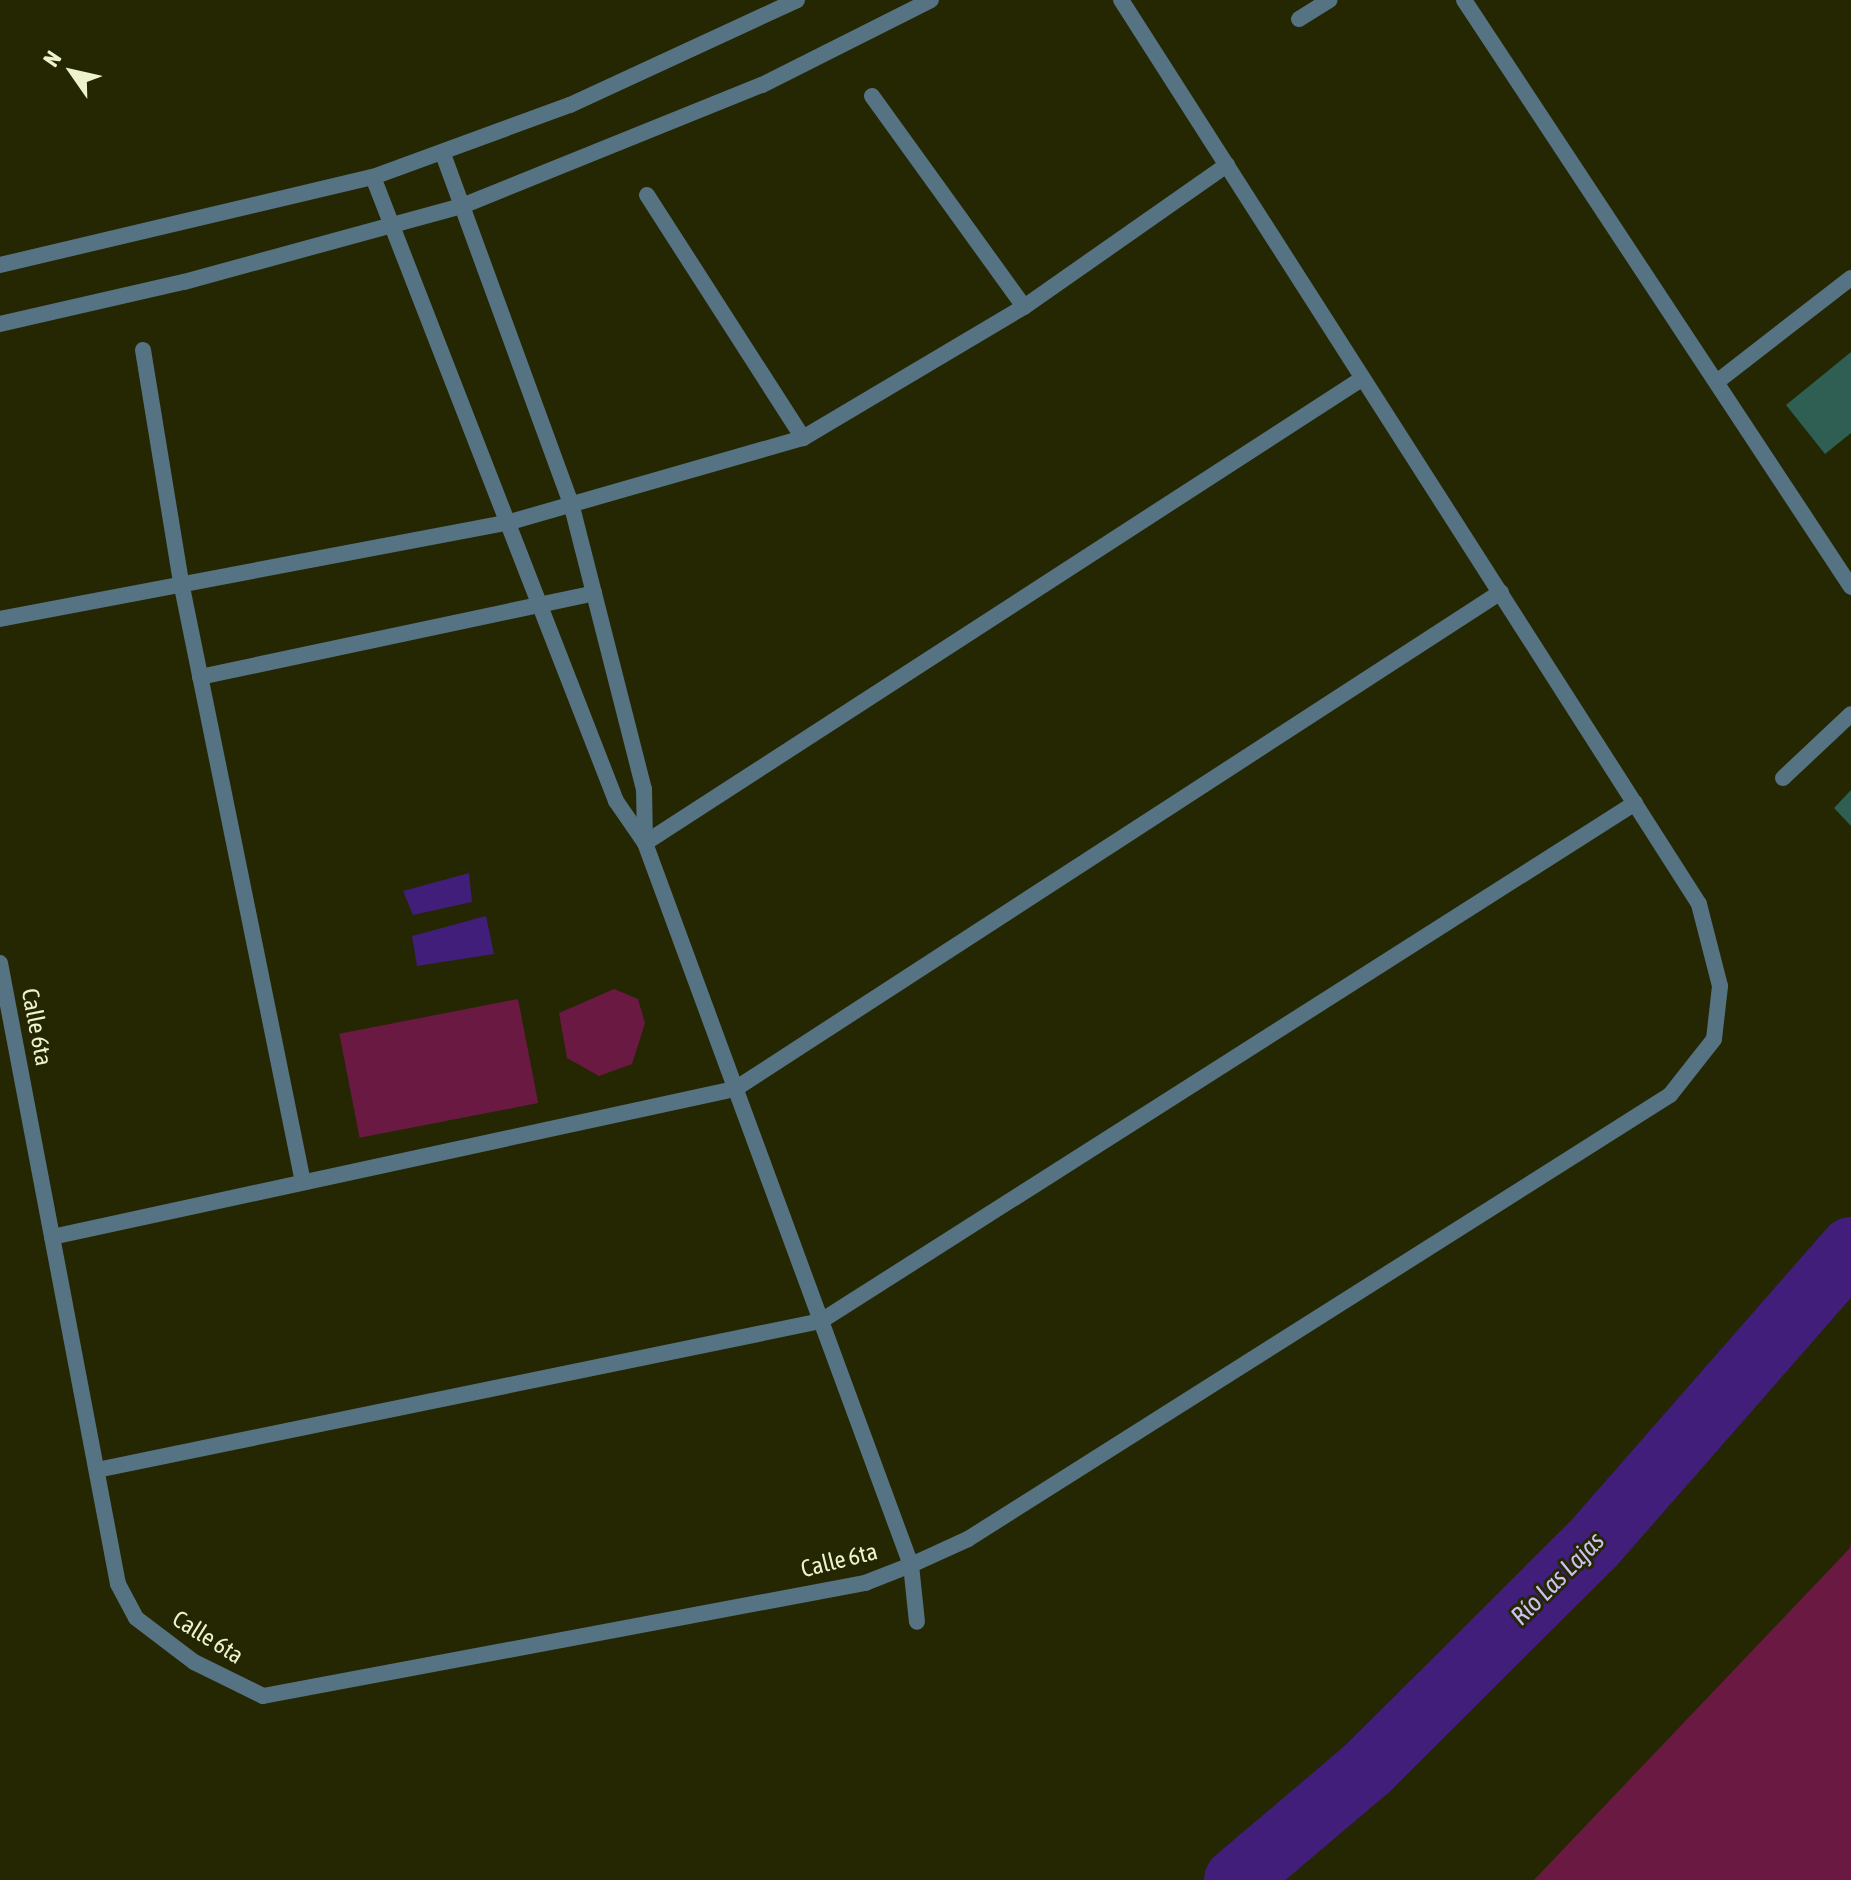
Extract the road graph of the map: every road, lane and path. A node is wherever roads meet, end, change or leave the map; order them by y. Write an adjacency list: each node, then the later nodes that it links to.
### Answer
1 (797, 0): 8 (street)
2 (931, 0): 12 (street)
3 (1121, 0): 9 (street, Calle 6ta)
4 (1330, 0): 6 (street)
5 (1464, 0): 20 (street)
6 (1299, 19)
7 (872, 96): 16 (street)
8 (443, 154): 10 (street); 12 (street)
9 (1227, 165): 16 (street); 19 (street, Calle 6ta)
10 (373, 177): 13 (street); 14 (street)
11 (647, 195): 21 (street)
12 (462, 206): 13 (street); 22 (street)
13 (393, 228): 17 (street); 23 (street)
14 (0, 265)
15 (1851, 278): 20 (street)
16 (1024, 307): 21 (street)
17 (0, 324)
18 (143, 350): 24 (street)
19 (1363, 378): 26 (street, Calle 6ta); 34 (street)
20 (1718, 381): 25 (street)
21 (803, 438): 22 (street)
22 (572, 507): 23 (street); 27 (street)
23 (510, 522): 24 (street); 28 (street)
24 (182, 587): 29 (street); 30 (street)
25 (1851, 587)
26 (1501, 592): 33 (street, Calle 6ta); 36 (street)
27 (594, 593): 28 (street); 34 (street)
28 (542, 604): 30 (street); 34 (street)
29 (0, 619)
30 (200, 677): 37 (street)
31 (1851, 714): 32 (street)
32 (1783, 778)
33 (1635, 803): 39 (street); 41 (street, Calle 6ta)
34 (645, 843): 36 (street)
35 (0, 963): 38 (street, Calle 6ta)
36 (735, 1089): 37 (street); 39 (street)
37 (303, 1182): 38 (street)
38 (52, 1237): 40 (street, Calle 6ta)
39 (821, 1321): 40 (street); 41 (street)
40 (97, 1470): 41 (street, Calle 6ta)
41 (911, 1565): 42 (street)
42 (917, 1622)

